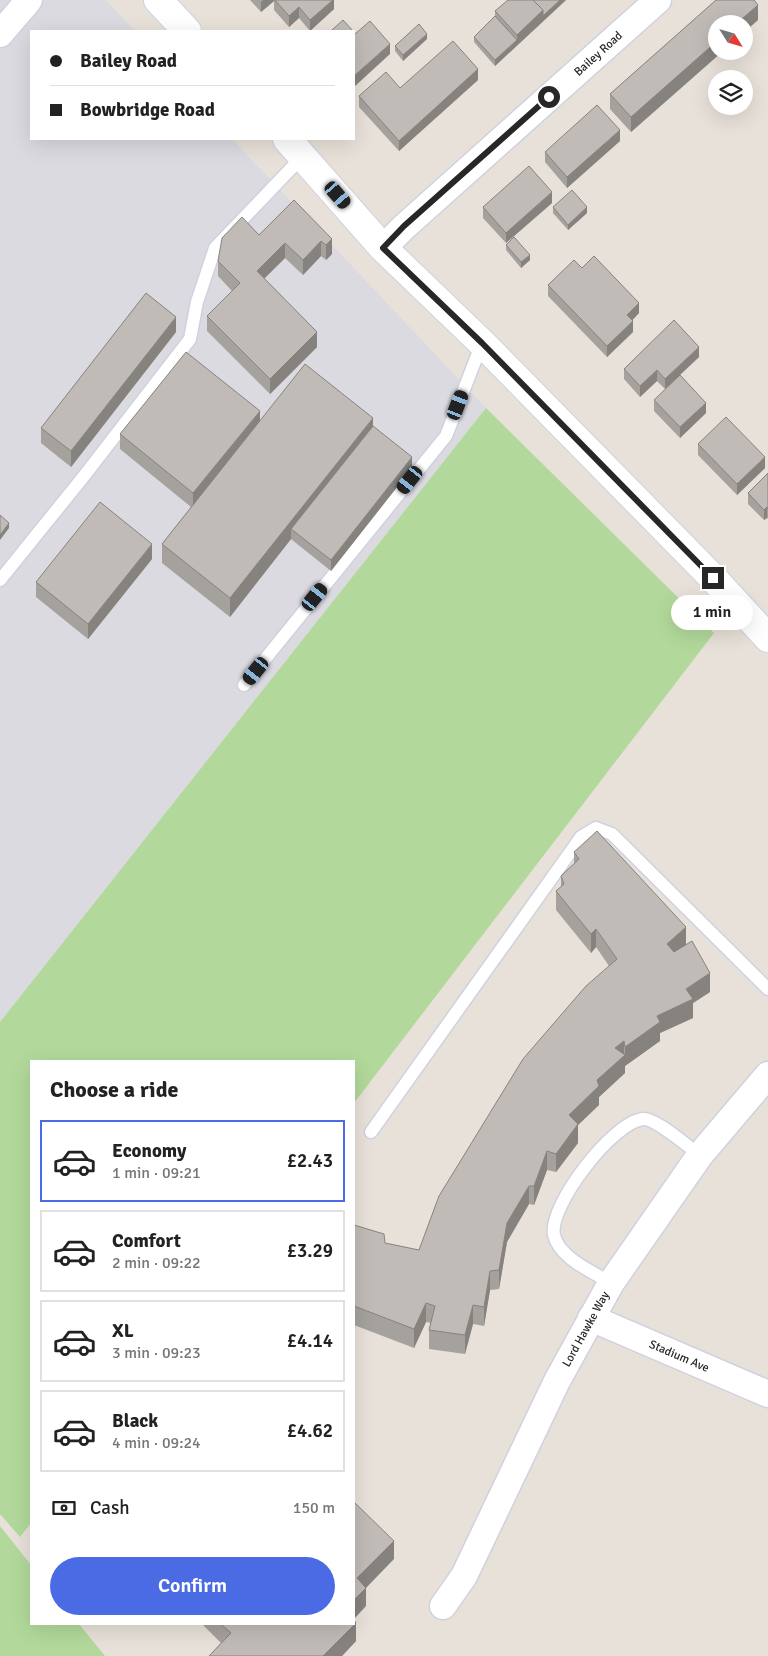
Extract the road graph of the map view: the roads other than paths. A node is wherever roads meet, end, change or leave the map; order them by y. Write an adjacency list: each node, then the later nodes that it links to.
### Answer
1 (29, 0): 5 (street)
2 (158, 0): 4 (street)
3 (651, 2): 7 (street, Bailey Road)
4 (186, 30)
5 (0, 34)
6 (295, 147): 7 (street); 9 (lane)
7 (383, 248): 8 (street)
8 (482, 343): 10 (street); 11 (lane)
9 (0, 580)
10 (768, 638)
11 (244, 685)
12 (768, 989): 14 (lane)
13 (768, 1075): 15 (street, Lord Hawke Way)
14 (371, 1132)
15 (700, 1155): 16 (street, Lord Hawke Way); 16 (lane)
16 (611, 1283): 17 (street, Lord Hawke Way)
17 (591, 1318): 18 (street, Stadium Ave); 19 (street, Lord Hawke Way)
18 (768, 1394)
19 (443, 1606)

